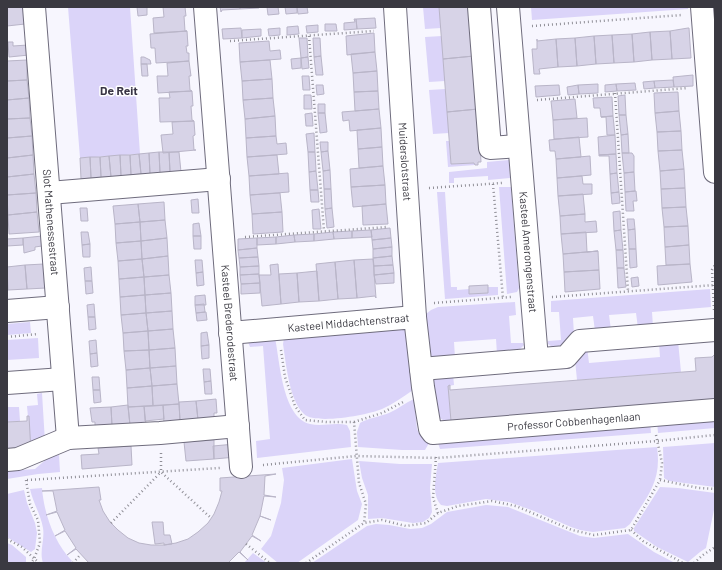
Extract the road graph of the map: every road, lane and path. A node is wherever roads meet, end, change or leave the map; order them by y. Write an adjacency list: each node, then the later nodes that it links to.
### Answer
1 (34, 7): 19 (street, Slot Mathenessestraat)
2 (206, 7): 9 (street, Kasteel Brederodestraat)
3 (395, 7): 7 (street, Muiderslotstraat)
4 (479, 7): 13 (street)
5 (702, 10): 6 (path); 10 (street)
6 (509, 17): 12 (street, Kasteel Amerongenstraat)
7 (397, 29): 8 (path); 18 (street, Muiderslotstraat)
8 (309, 36): 9 (path); 21 (path)
9 (208, 43): 15 (street, Kasteel Brederodestraat)
10 (708, 86): 11 (path); 14 (street)
11 (615, 94): 12 (path); 25 (path)
12 (516, 101): 13 (street, Kasteel Amerongenstraat)
13 (519, 146): 16 (street, Kasteel Amerongenstraat)
14 (715, 172)
15 (218, 179): 19 (street); 22 (street, Kasteel Brederodestraat)
16 (522, 183): 17 (path); 26 (street, Kasteel Amerongenstraat)
17 (493, 184): 18 (path); 27 (path)
18 (407, 189): 20 (street, Muiderslotstraat)
19 (49, 193): 28 (street, Slot Mathenessestraat)
20 (410, 225): 21 (path); 30 (street, Muiderslotstraat)
21 (324, 231): 22 (path)
22 (223, 239): 35 (street, Kasteel Brederodestraat)
23 (715, 265): 24 (path)
24 (714, 285): 25 (path); 31 (path)
25 (628, 291): 26 (path)
26 (531, 297): 27 (path); 37 (street, Kasteel Amerongenstraat)
27 (502, 298): 30 (path)
28 (58, 307): 29 (street); 34 (street, Slot Mathenessestraat)
29 (7, 311)
30 (414, 311): 32 (street, Kasteel Middachtenstraat); 38 (street, Kasteel Middachtenstraat)
31 (715, 316)
32 (278, 329): 35 (street, Kasteel Middachtenstraat); 43 (path)
33 (715, 330): 37 (street)
34 (60, 332): 36 (path); 39 (street, Slot Mathenessestraat)
35 (230, 333): 44 (street, Kasteel Brederodestraat)
36 (7, 337)
37 (536, 359): 38 (street)
38 (422, 378): 43 (path); 45 (street)
39 (63, 379): 40 (street); 47 (street, Slot Mathenessestraat)
40 (7, 383)
41 (715, 410): 42 (street, Professor Cobbenhagenlaan)
42 (654, 415): 45 (street, Professor Cobbenhagenlaan); 48 (path)
43 (354, 422): 57 (path)
44 (238, 426): 47 (street); 51 (street, Kasteel Brederodestraat)
45 (433, 433): 49 (path)
46 (715, 436): 48 (path)
47 (68, 438): 50 (street)
48 (657, 441): 49 (path); 52 (path)
49 (436, 458): 54 (path)
50 (15, 459): 63 (path)
51 (242, 467)
52 (660, 480): 53 (path); 58 (path)
53 (715, 489)
54 (438, 513): 57 (path); 58 (path)
55 (212, 518): 56 (path)
56 (111, 523)
57 (364, 523): 68 (path)
58 (631, 530): 69 (path)
59 (7, 539): 63 (path)
60 (246, 544): 67 (path)
61 (715, 547): 70 (path)
62 (81, 554): 66 (path)
63 (34, 559): 64 (path); 65 (path)
64 (31, 563)
65 (39, 563)
66 (73, 563)
67 (270, 563)
68 (306, 563)
69 (684, 563)
70 (694, 563)

